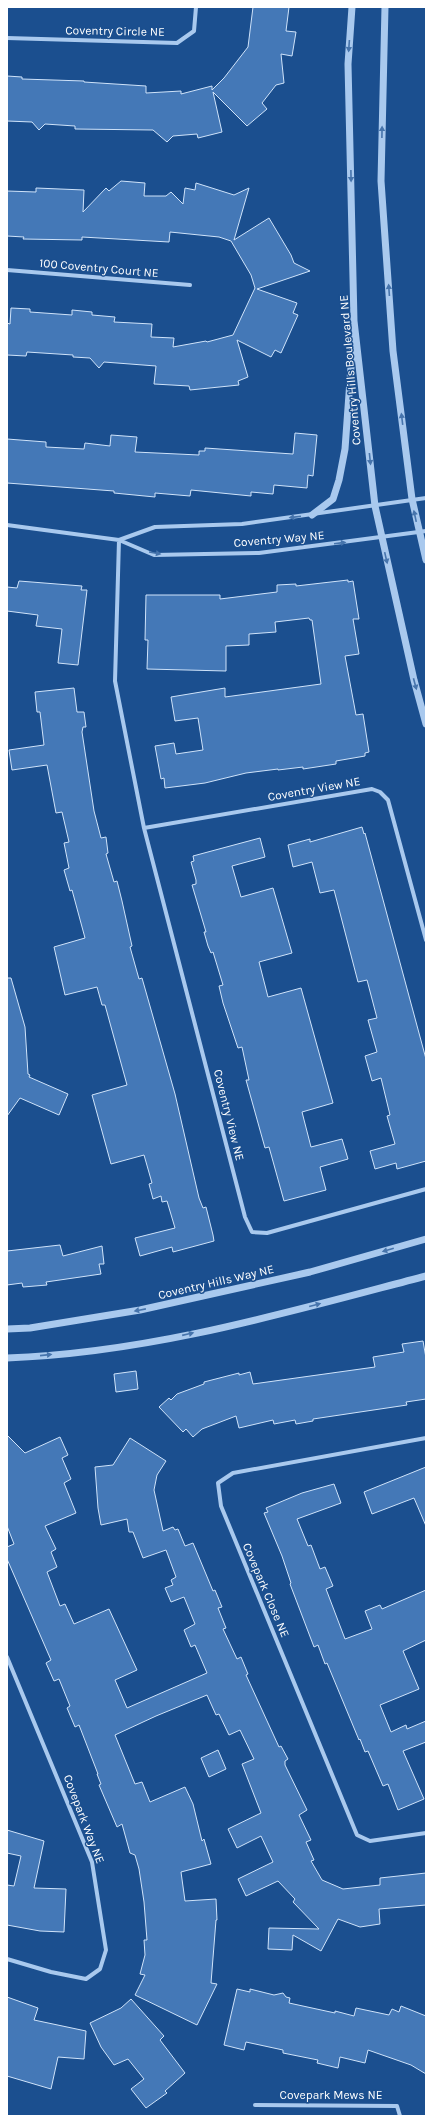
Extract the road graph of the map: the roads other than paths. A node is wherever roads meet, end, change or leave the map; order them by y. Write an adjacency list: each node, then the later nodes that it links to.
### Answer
1 (196, 7): 4 (street, Coventry Circle NE)
2 (352, 7): 7 (street, Coventry Hills Boulevard NE, one-way to 7)
3 (385, 7): 9 (street, one-way to 3)
4 (7, 38)
5 (7, 270): 6 (street, 100 Coventry Court NE)
6 (190, 285)
7 (354, 321): 10 (street, Coventry Hills Boulevard NE, one-way to 10); 11 (street)
8 (426, 498): 9 (street, Coventry Way NE)
9 (412, 499): 10 (street, Coventry Way NE); 13 (street, one-way to 9)
10 (375, 506): 11 (street, Coventry Way NE); 14 (street, Coventry Hills Boulevard NE)
11 (312, 515): 15 (street, Coventry Way NE, one-way to 15)
12 (7, 525): 15 (street, Coventry Way NE)
13 (422, 532): 14 (street, Coventry Way NE); 16 (street)
14 (382, 537): 15 (street, Coventry Way NE, one-way to 14); 17 (street, Coventry Hills Boulevard NE, one-way to 17)
15 (119, 540): 18 (street, Coventry View NE)
16 (426, 560)
17 (426, 724)
18 (144, 828): 19 (street, Coventry View NE); 20 (street, Coventry View NE)
19 (426, 940)
20 (426, 1189)
21 (426, 1239): 23 (street, Coventry Hills Way NE, one-way to 23)
22 (426, 1276): 24 (street, one-way to 22)
23 (7, 1329)
24 (7, 1358)
25 (426, 1438): 27 (street, Covepark Close NE)
26 (7, 1657): 28 (street, Covepark Way NE)
27 (426, 1833)
28 (7, 1958)
29 (255, 2105): 30 (street, Covepark Mews NE)
30 (400, 2116)

